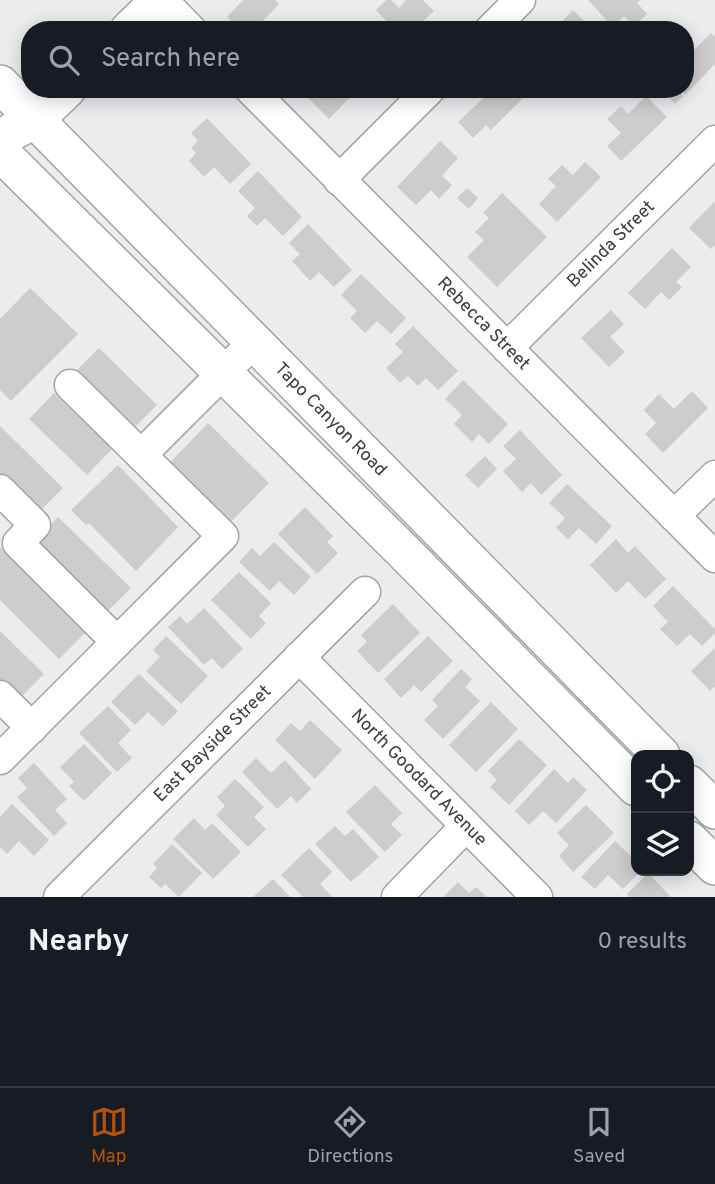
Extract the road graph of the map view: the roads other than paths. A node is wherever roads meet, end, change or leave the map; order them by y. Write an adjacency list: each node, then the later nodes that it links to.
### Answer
1 (161, 0): 3 (main road); 4 (street)
2 (520, 0): 5 (street)
3 (139, 21)
4 (182, 21)
5 (499, 21)
6 (0, 84): 10 (main road, Tapo Canyon Road)
7 (58, 98): 10 (main road)
8 (259, 98): 13 (street, Rebecca Street)
9 (421, 98): 13 (street)
10 (36, 119): 12 (main road); 15 (main road, Tapo Canyon Road)
11 (715, 141): 17 (street, Belinda Street)
12 (3, 159): 14 (main road)
13 (339, 180): 17 (street, Rebecca Street)
14 (130, 281): 15 (main road); 18 (main road)
15 (202, 289): 16 (main road, Tapo Canyon Road)
16 (254, 342): 18 (street); 30 (main road, Tapo Canyon Road)
17 (507, 348): 23 (street, Rebecca Street)
18 (223, 373): 20 (street); 32 (main road)
19 (70, 385): 20 (street)
20 (141, 455): 26 (street)
21 (715, 476): 23 (street)
22 (0, 490): 26 (street)
23 (674, 516): 24 (street, Rebecca Street)
24 (715, 557)
25 (365, 592): 27 (street, East Bayside Street)
26 (117, 642): 29 (street)
27 (299, 657): 35 (street, North Goodard Avenue); 38 (street, East Bayside Street)
28 (0, 696): 29 (street)
29 (32, 728): 31 (street)
30 (656, 750)
31 (0, 759)
32 (631, 782)
33 (694, 788): 34 (main road)
34 (715, 810)
35 (466, 826): 39 (street); 40 (street, North Goodard Avenue)
36 (694, 845): 37 (main road)
37 (715, 866)
38 (60, 897)
39 (397, 897)
40 (537, 897)

